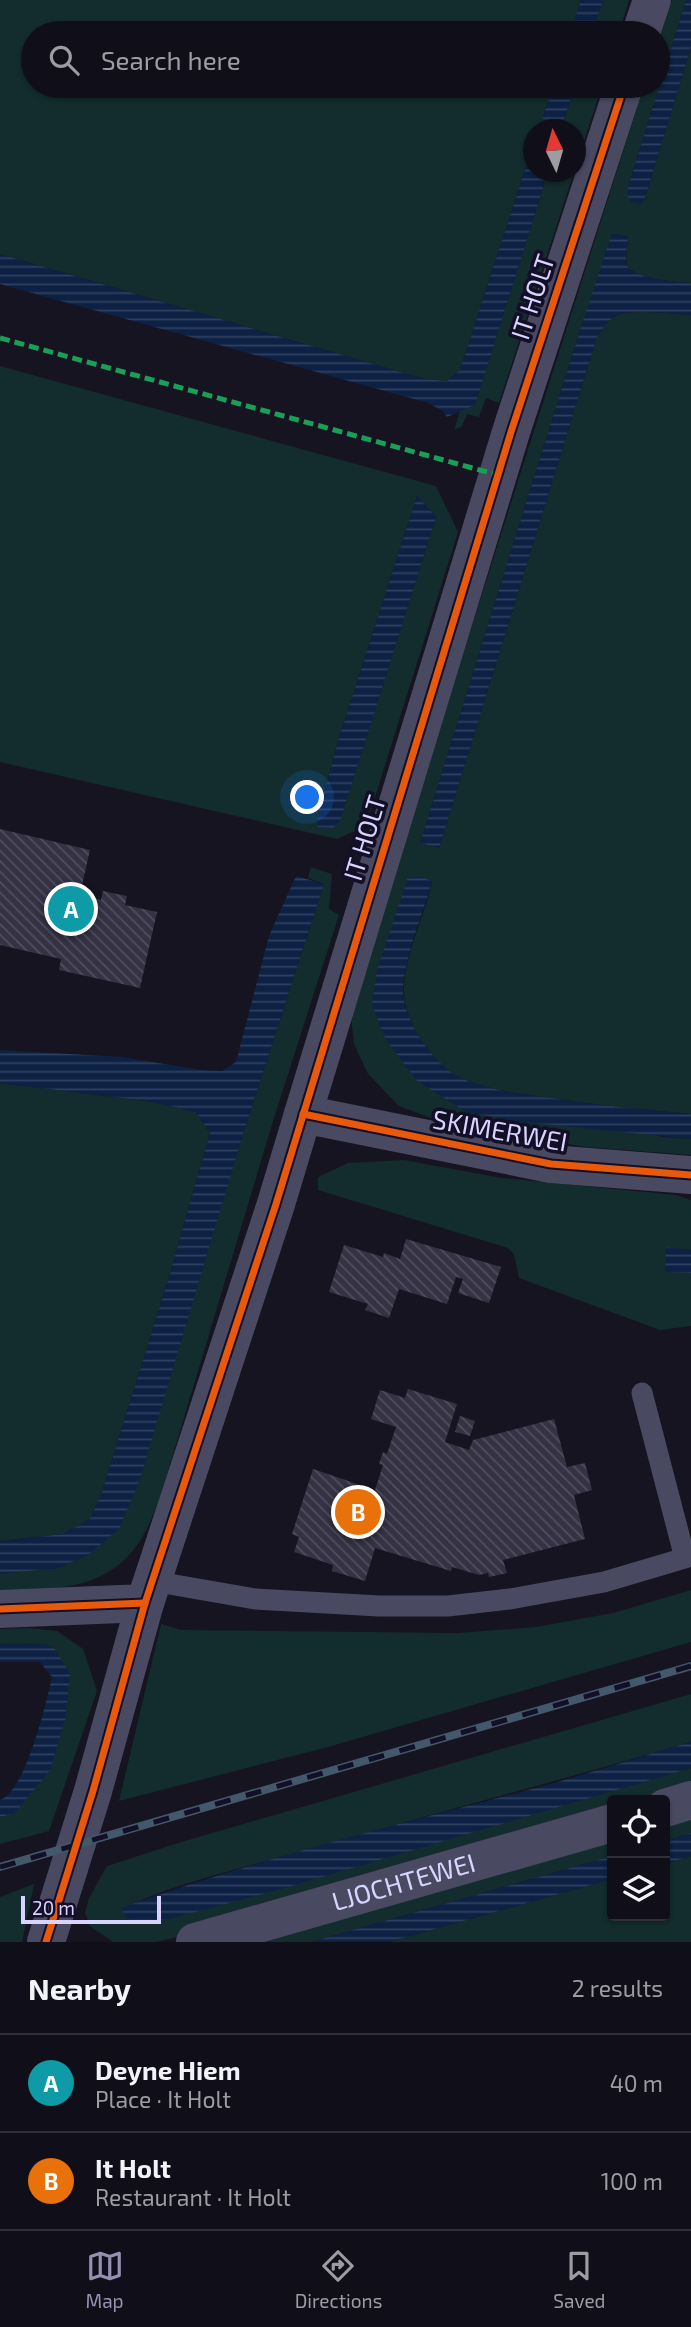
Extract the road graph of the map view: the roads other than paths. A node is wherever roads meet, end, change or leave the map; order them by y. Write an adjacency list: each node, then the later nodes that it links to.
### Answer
1 (652, 0): 2 (street)
2 (645, 21)
3 (620, 98): 4 (street, IT HOLT)
4 (303, 1114): 5 (street, SKIMERWEI); 7 (street, IT HOLT)
5 (691, 1175)
6 (642, 1393): 7 (lane)
7 (149, 1592): 8 (street); 12 (street, IT HOLT)
8 (0, 1609)
9 (691, 1800): 10 (street)
10 (670, 1806)
11 (607, 1824): 13 (street, LJOCHTEWEI)
12 (46, 1942)
13 (195, 1942)

